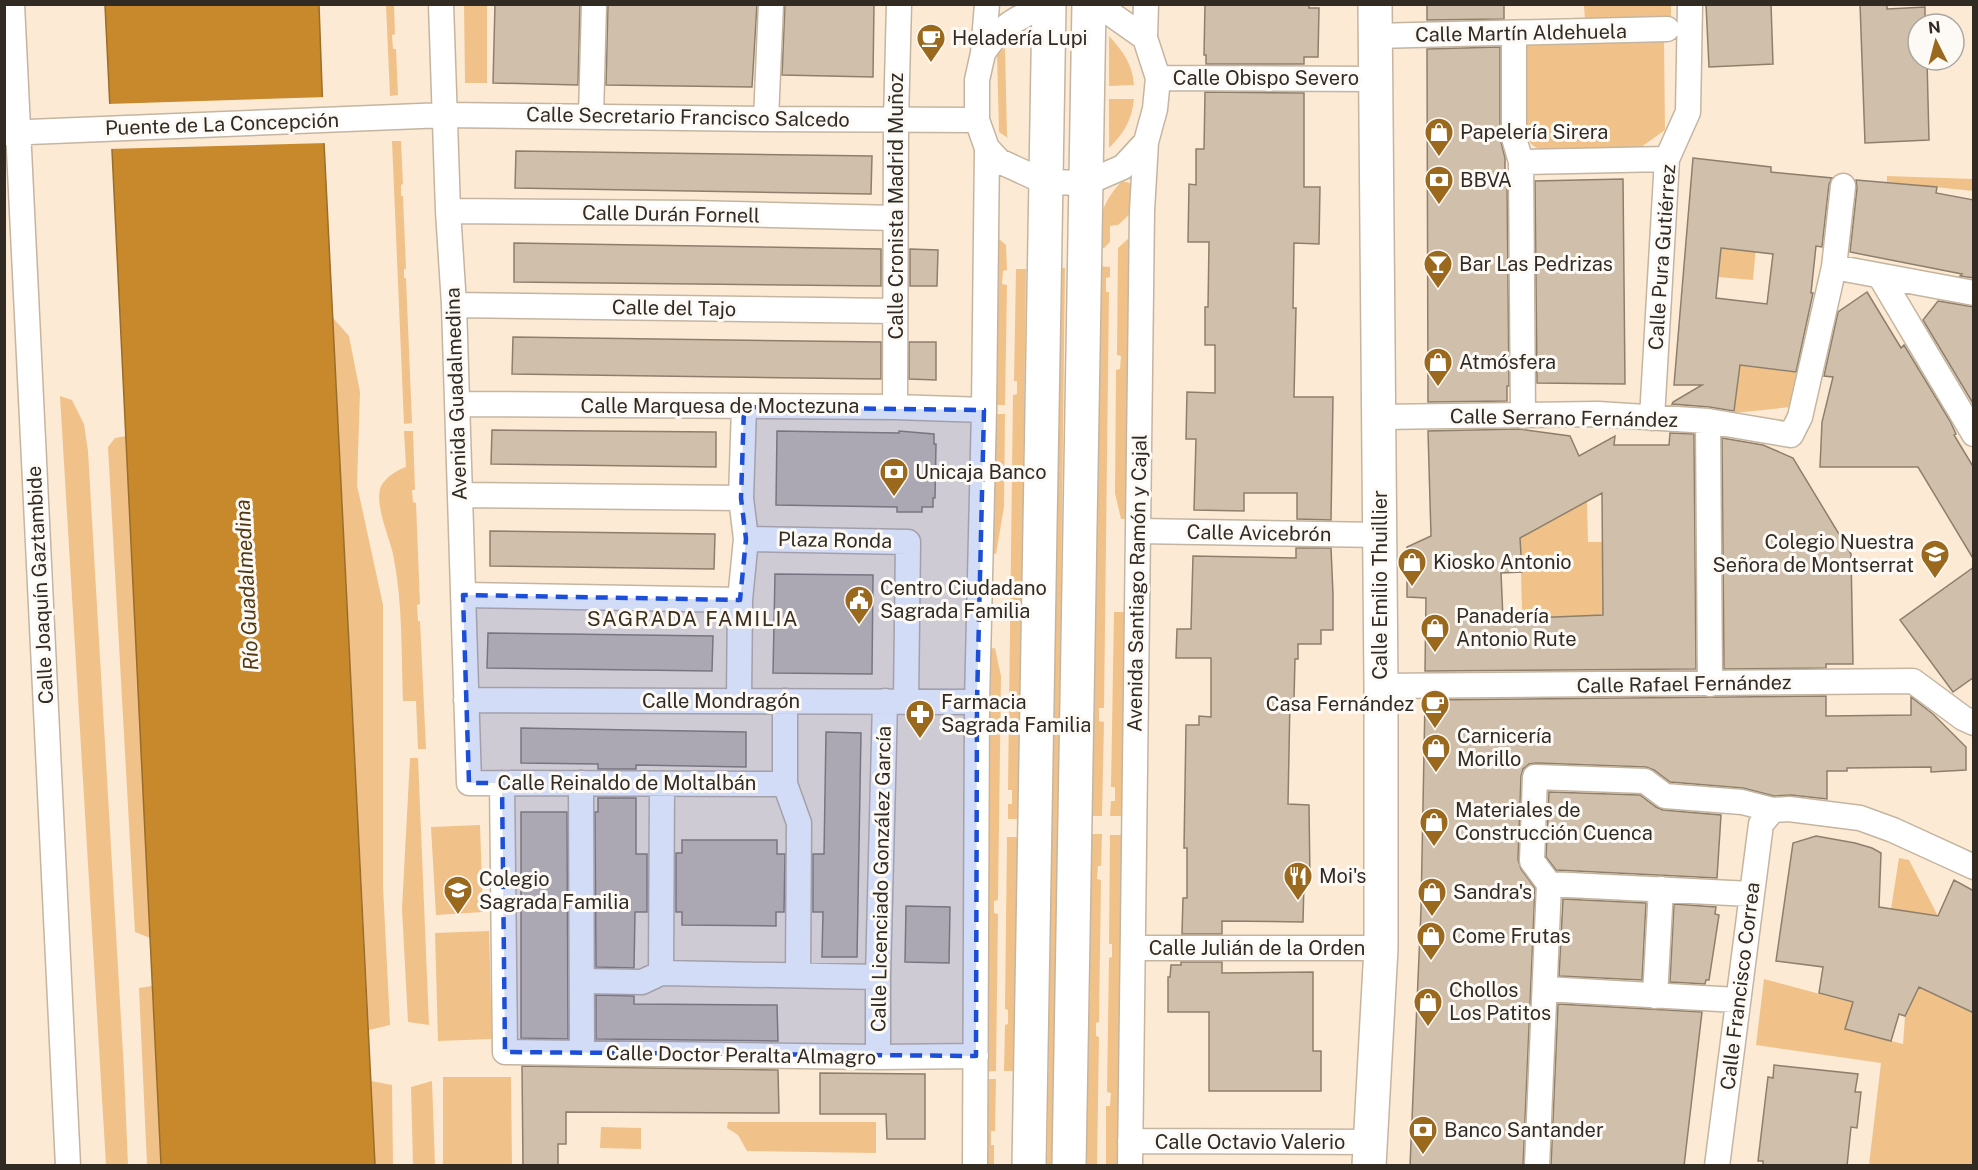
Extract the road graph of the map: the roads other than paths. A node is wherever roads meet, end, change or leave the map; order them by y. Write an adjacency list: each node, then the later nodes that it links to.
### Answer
1 (12, 4): 24 (street, Calle Joaquín Gaztambide)
2 (441, 4): 18 (street, Avenida Guadalmedina)
3 (594, 4): 19 (street)
4 (771, 4): 21 (street)
5 (898, 4): 22 (street, Calle Cronista Madrid Muñoz)
6 (987, 4): 15 (street)
7 (1048, 4): 15 (street); 29 (main road)
8 (1089, 4): 14 (street); 30 (main road)
9 (1146, 4): 14 (street, Avenida Santiago Ramón y Cajal)
10 (1690, 4): 27 (street, Calle Pura Gutiérrez)
11 (1375, 20): 13 (street, Calle Martín Aldehuela); 17 (main road, Calle Emilio Thuillier)
12 (1667, 29): 13 (street, Calle Martín Aldehuela)
13 (1514, 33): 28 (street)
14 (1145, 38): 16 (street, Avenida Santiago Ramón y Cajal)
15 (983, 53): 23 (street)
16 (1158, 78): 17 (street, Calle Obispo Severo); 25 (street, Avenida Santiago Ramón y Cajal)
17 (1374, 79): 44 (main road, Calle Emilio Thuillier)
18 (445, 115): 19 (street, Calle Secretario Francisco Salcedo); 20 (street, Calle Secretario Francisco Salcedo); 32 (street, Avenida Guadalmedina)
19 (591, 116): 21 (street, Calle Secretario Francisco Salcedo)
20 (399, 118): 24 (street, Puente de La Concepción)
21 (766, 119): 22 (street, Calle Secretario Francisco Salcedo)
22 (896, 120): 23 (street, Calle Secretario Francisco Salcedo); 33 (street, Calle Cronista Madrid Muñoz)
23 (977, 120): 26 (street)
24 (11, 133): 87 (street, Calle Joaquín Gaztambide)
25 (1146, 142): 30 (street); 50 (street, Avenida Santiago Ramón y Cajal)
26 (987, 148): 29 (street); 42 (street)
27 (1667, 159): 28 (street); 45 (street, Calle Pura Gutiérrez)
28 (1521, 162): 43 (street)
29 (1045, 182): 30 (street); 89 (main road)
30 (1086, 183): 90 (main road)
31 (1843, 186): 34 (street, Calle Serrano Fernández)
32 (448, 211): 33 (street, Calle Durán Fornell); 37 (street, Avenida Guadalmedina)
33 (895, 218): 38 (street, Calle Cronista Madrid Muñoz)
34 (1834, 267): 35 (street); 46 (street, Calle Serrano Fernández)
35 (1880, 276): 36 (street); 47 (street)
36 (1974, 293)
37 (454, 305): 38 (street, Calle del Tajo); 39 (street, Avenida Guadalmedina)
38 (895, 311): 41 (street, Calle Cronista Madrid Muñoz)
39 (457, 404): 40 (street, Calle Marquesa de Moctezuna); 48 (street, Avenida Guadalmedina)
40 (744, 407): 41 (street, Calle Marquesa de Moctezuna); 49 (street)
41 (895, 408): 42 (street, Calle Marquesa de Moctezuna)
42 (984, 410): 61 (street)
43 (1523, 416): 44 (street, Calle Serrano Fernández); 45 (street, Calle Serrano Fernández)
44 (1378, 417): 51 (main road, Calle Emilio Thuillier)
45 (1652, 418): 46 (street, Calle Serrano Fernández)
46 (1708, 421): 55 (street)
47 (1974, 434)
48 (460, 495): 49 (street); 53 (street, Avenida Guadalmedina)
49 (741, 498): 52 (street)
50 (1138, 531): 51 (street, Calle Avicebrón); 73 (street, Avenida Santiago Ramón y Cajal)
51 (1380, 535): 56 (main road, Calle Emilio Thuillier)
52 (746, 539): 54 (street); 60 (street, Plaza Ronda)
53 (463, 595): 54 (street); 57 (street, Avenida Guadalmedina)
54 (740, 600): 58 (street)
55 (1710, 684): 56 (street, Calle Rafael Fernández); 62 (street, Calle Rafael Fernández)
56 (1381, 686): 74 (main road, Calle Emilio Thuillier)
57 (466, 700): 58 (street, Calle Mondragón); 63 (street, Avenida Guadalmedina)
58 (739, 700): 59 (street, Calle Mondragón)
59 (785, 701): 60 (street, Calle Mondragón); 67 (street)
60 (896, 701): 61 (street, Calle Mondragón); 77 (street, Calle Licenciado González García)
61 (977, 702): 83 (street)
62 (1974, 723)
63 (469, 783): 64 (street, Calle Reinaldo de Moltalbán)
64 (502, 783): 65 (street, Calle Reinaldo de Moltalbán); 82 (street, Calle Doctor Peralta Almagro)
65 (581, 783): 66 (street, Calle Reinaldo de Moltalbán); 78 (street)
66 (662, 784): 67 (street, Calle Reinaldo de Moltalbán); 75 (street)
67 (785, 784): 76 (street)
68 (1773, 810): 69 (street); 70 (street); 72 (street, Calle Francisco Correa)
69 (1974, 867)
70 (1549, 884): 71 (street); 79 (street)
71 (1661, 889): 72 (street); 80 (street)
72 (1751, 894): 81 (street, Calle Francisco Correa)
73 (1134, 948): 74 (street, Calle Julián de la Orden); 85 (street, Avenida Santiago Ramón y Cajal)
74 (1381, 948): 86 (main road, Calle Emilio Thuillier)
75 (661, 973): 76 (street); 78 (street)
76 (798, 974): 77 (street)
77 (878, 977): 84 (street, Calle Licenciado González García)
78 (582, 981): 82 (street)
79 (1545, 989): 80 (street); 92 (street)
80 (1655, 996): 81 (street)
81 (1737, 1000): 93 (street, Calle Francisco Correa)
82 (582, 1053): 84 (street, Calle Doctor Peralta Almagro)
83 (976, 1056): 84 (street, Calle Doctor Peralta Almagro); 88 (street)
84 (878, 1057)
85 (1130, 1141): 86 (street, Calle Octavio Valerio); 91 (street, Avenida Santiago Ramón y Cajal)
86 (1369, 1154)
87 (68, 1166)
88 (975, 1166)
89 (1029, 1166)
90 (1069, 1166)
91 (1130, 1166)
92 (1537, 1166)
93 (1717, 1166)

